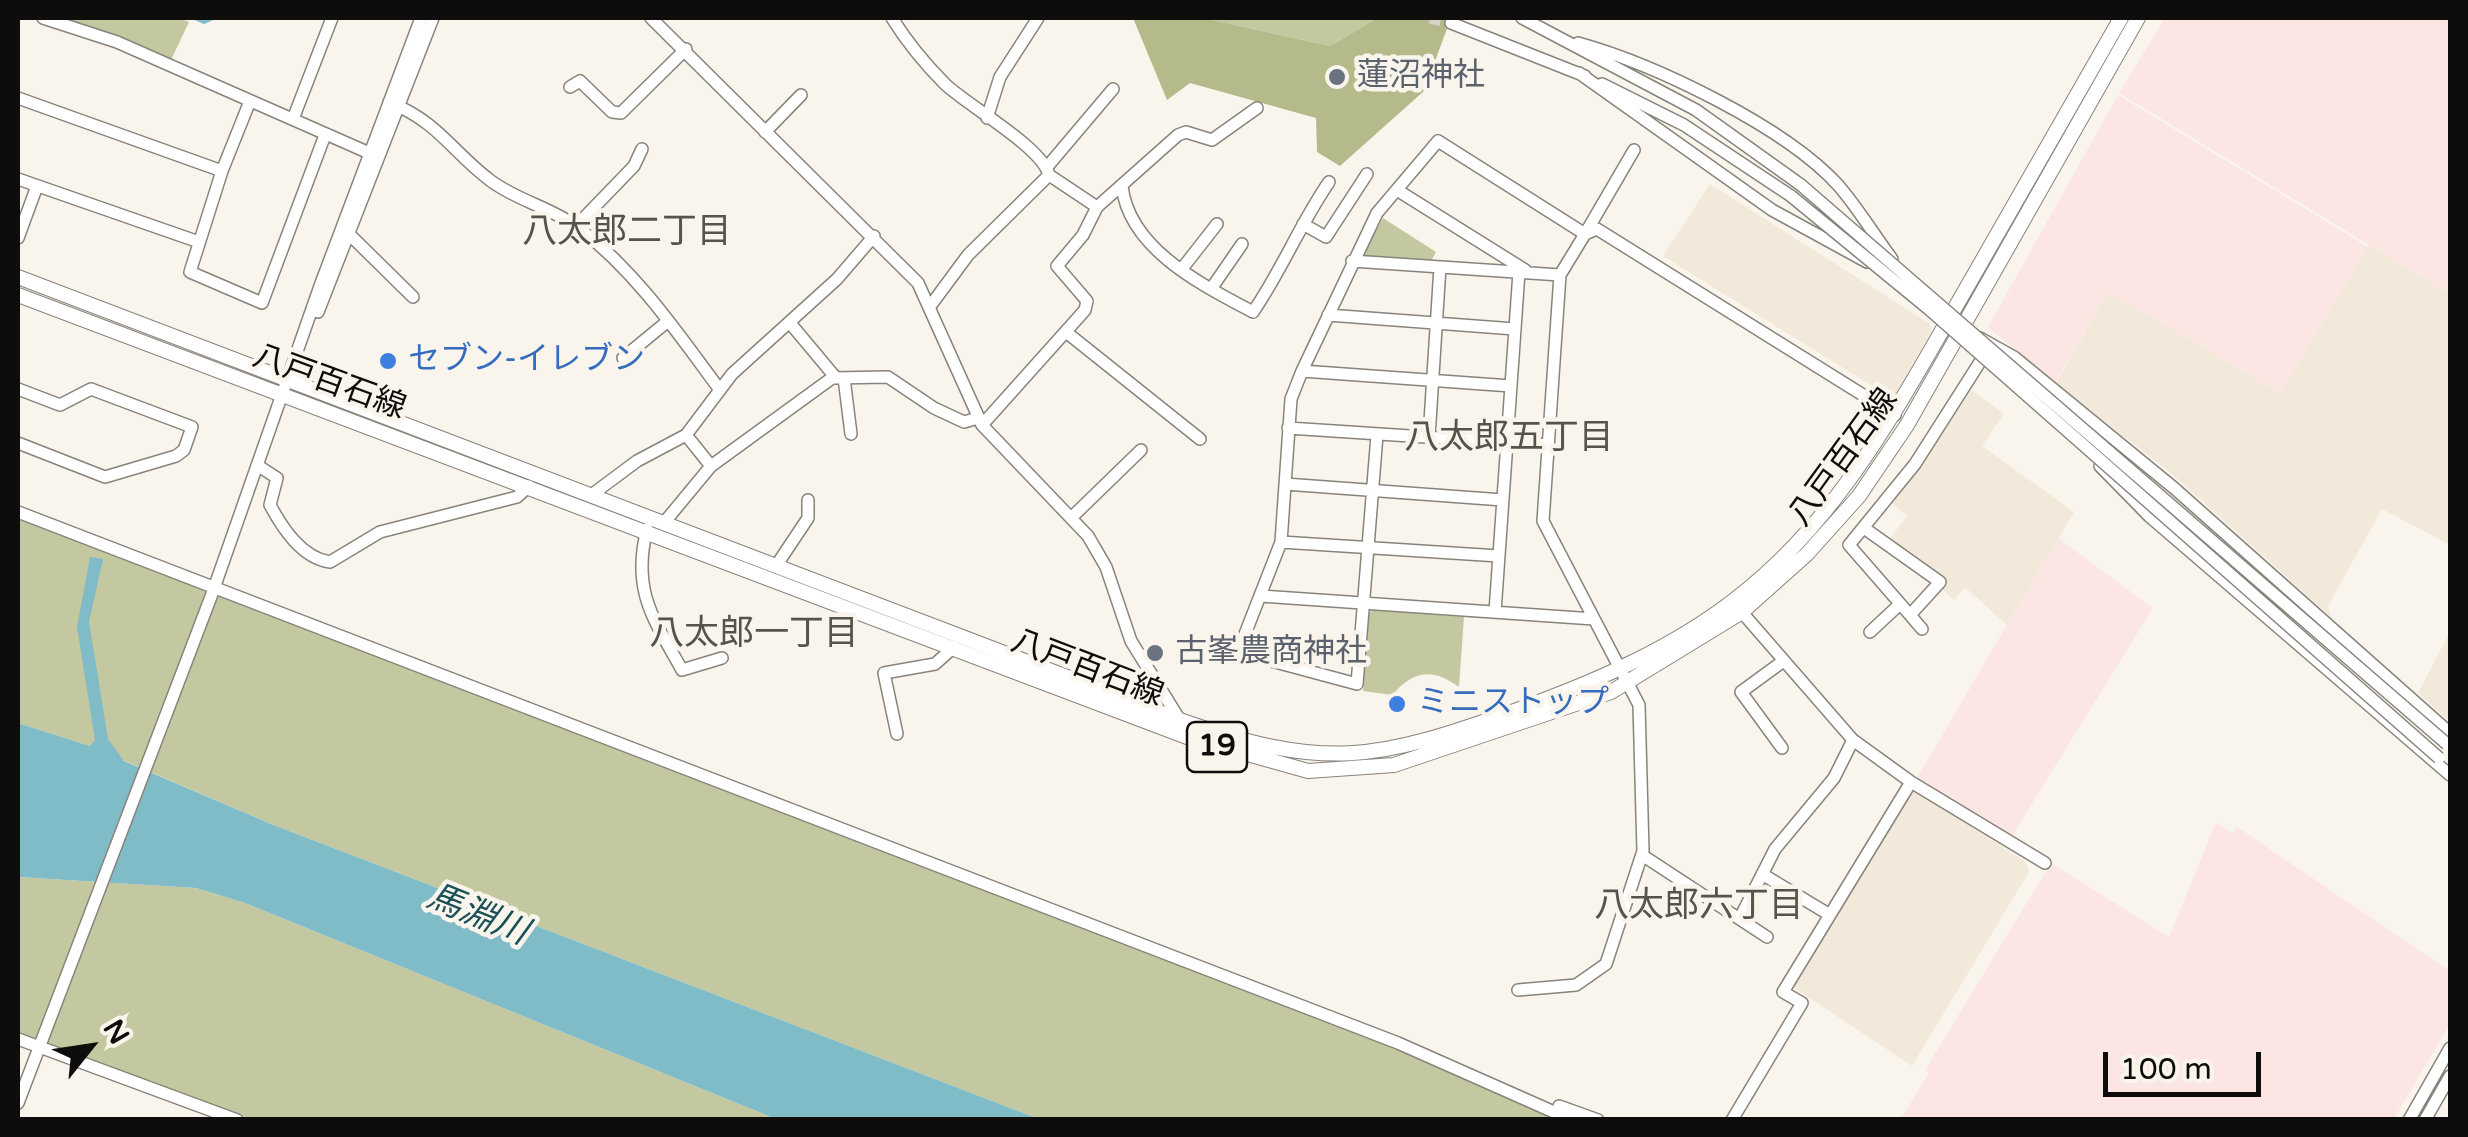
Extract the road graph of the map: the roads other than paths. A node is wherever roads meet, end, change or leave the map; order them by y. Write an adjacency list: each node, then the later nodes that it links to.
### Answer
1 (43, 18): 19 (street)
2 (332, 18): 23 (street)
3 (421, 18): 20 (street)
4 (433, 18): 20 (street)
5 (652, 18): 13 (street)
6 (892, 18): 22 (street)
7 (1038, 18): 22 (street)
8 (1522, 18): 12 (street)
9 (2121, 18): 61 (main road, 八戸百石線 / 19)
10 (2138, 18): 66 (main road, 八戸百石線 / 19)
11 (1451, 23): 14 (street)
12 (1578, 43): 37 (street); 128 (street, bridge)
13 (686, 50): 15 (street); 24 (street)
14 (1578, 73): 46 (street); 130 (street, bridge)
15 (570, 87)
16 (1113, 89): 29 (street)
17 (801, 95): 24 (street)
18 (18, 98): 30 (street)
19 (250, 101): 23 (street); 30 (street)
20 (394, 104): 28 (street); 41 (street)
21 (1257, 108): 35 (street)
22 (987, 118): 29 (street)
23 (293, 119): 25 (street)
24 (765, 132): 44 (street)
25 (325, 135): 28 (street); 47 (street)
26 (642, 149): 41 (street)
27 (1634, 150): 42 (street)
28 (375, 155): 43 (street); 69 (street)
29 (1048, 171): 38 (street); 59 (street)
30 (222, 172): 47 (street)
31 (1368, 174): 40 (street)
32 (18, 178): 34 (street)
33 (1328, 182): 40 (street)
34 (37, 186): 45 (street); 47 (street)
35 (1122, 186): 38 (street); 51 (street)
36 (1397, 190): 42 (street); 49 (street); 52 (street)
37 (1851, 201): 46 (street); 55 (street)
38 (1097, 207): 67 (street)
39 (1218, 224): 51 (street)
40 (1304, 224): 56 (street)
41 (576, 226): 62 (street)
42 (1584, 234): 53 (street); 80 (street)
43 (350, 235): 58 (street); 69 (street)
44 (874, 236): 59 (street); 63 (street)
45 (18, 238)
46 (1820, 238): 55 (street)
47 (200, 242)
48 (1242, 244): 56 (street)
49 (1352, 262): 50 (street); 60 (street)
50 (1440, 267): 52 (street); 64 (street)
51 (1182, 270): 56 (street)
52 (1524, 272): 53 (street); 65 (street)
53 (1560, 275): 90 (street)
54 (18, 277): 74 (main road, 八戸百石線 / 19)
55 (1913, 288): 61 (street)
56 (1211, 289)
57 (18, 295): 79 (main road, 八戸百石線 / 19)
58 (413, 297)
59 (931, 304): 81 (street)
60 (1328, 315): 64 (street); 72 (street)
61 (1949, 318): 66 (street); 80 (main road, 八戸百石線 / 19)
62 (668, 321): 70 (street); 78 (street)
63 (790, 322): 73 (street); 78 (street)
64 (1436, 323): 65 (street); 75 (street)
65 (1515, 329): 76 (street)
66 (1962, 331): 68 (street); 71 (street); 113 (main road, 八戸百石線 / 19)
67 (1066, 332): 81 (street); 87 (street)
68 (1993, 344): 71 (street); 128 (street)
69 (296, 356): 74 (street)
70 (623, 358)
71 (1980, 359): 103 (street); 130 (street)
72 (1302, 371): 75 (street); 82 (street)
73 (840, 378): 81 (street); 83 (street); 93 (street)
74 (288, 379): 79 (street); 97 (main road, 八戸百石線 / 19)
75 (1432, 380): 76 (street); 86 (street)
76 (1511, 386): 88 (street)
77 (18, 389): 89 (street)
78 (720, 390): 84 (street)
79 (282, 395): 92 (street); 95 (main road, 八戸百石線 / 19)
80 (1896, 415): 113 (main road, 八戸百石線 / 19)
81 (980, 422): 101 (street)
82 (1288, 428): 85 (street); 94 (street)
83 (850, 434)
84 (686, 435): 93 (street); 97 (street)
85 (1377, 435): 86 (street); 96 (street)
86 (1429, 438): 88 (street)
87 (1200, 439)
88 (1507, 442): 90 (street); 99 (street)
89 (18, 444)
90 (1548, 445): 116 (street)
91 (1142, 450): 101 (street)
92 (257, 465): 95 (street); 109 (street)
93 (711, 466): 102 (street)
94 (1285, 484): 96 (street); 105 (street)
95 (529, 486): 104 (main road, 八戸百石線 / 19)
96 (1372, 491): 99 (street); 106 (street)
97 (590, 496): 102 (main road, 八戸百石線 / 19)
98 (808, 500): 108 (street)
99 (1503, 500): 107 (street)
100 (18, 512): 109 (street)
101 (1072, 517): 124 (street)
102 (663, 524): 108 (main road, 八戸百石線 / 19)
103 (1864, 528): 112 (street); 115 (street)
104 (646, 529): 119 (main road, 八戸百石線 / 19); 120 (street)
105 (1282, 542): 106 (street); 110 (street)
106 (1369, 547): 107 (street); 111 (street)
107 (1499, 556): 114 (street)
108 (776, 566): 124 (main road, 八戸百石線 / 19)
109 (213, 590): 140 (street); 143 (street)
110 (1261, 596): 111 (street); 111 (street)
111 (1365, 604): 114 (street)
112 (1900, 604): 115 (street); 118 (street)
113 (1737, 607): 121 (street); 122 (main road, 八戸百石線 / 19); 123 (main road, 八戸百石線 / 19)
114 (1496, 612): 116 (street)
115 (1910, 615): 117 (street)
116 (1594, 619): 122 (street)
117 (1922, 629)
118 (1870, 632)
119 (954, 648): 125 (street); 126 (main road, 八戸百石線 / 19)
120 (722, 658)
121 (1782, 662): 127 (street); 129 (street)
122 (1623, 667): 123 (street); 124 (main road, 八戸百石線 / 19)
123 (1631, 681): 126 (main road, 八戸百石線 / 19); 132 (street)
124 (1180, 720): 126 (street)
125 (897, 734)
126 (1187, 737)
127 (1854, 740): 131 (street); 134 (street)
128 (2450, 741)
129 (1782, 748)
130 (2450, 772)
131 (1910, 782): 133 (street); 135 (street)
132 (1642, 854): 136 (street); 138 (street)
133 (2045, 864)
134 (1762, 874): 135 (street); 136 (street)
135 (1830, 916): 148 (street)
136 (1740, 918): 137 (street)
137 (1767, 937)
138 (1518, 990)
139 (18, 1039): 140 (street)
140 (39, 1046): 144 (street); 145 (street)
141 (2450, 1048): 149 (street)
142 (2450, 1076): 150 (street)
143 (1525, 1099): 146 (street); 147 (street)
144 (18, 1103)
145 (237, 1120)
146 (1572, 1120)
147 (1598, 1120)
148 (1732, 1120)
149 (2409, 1120)
150 (2425, 1120)

